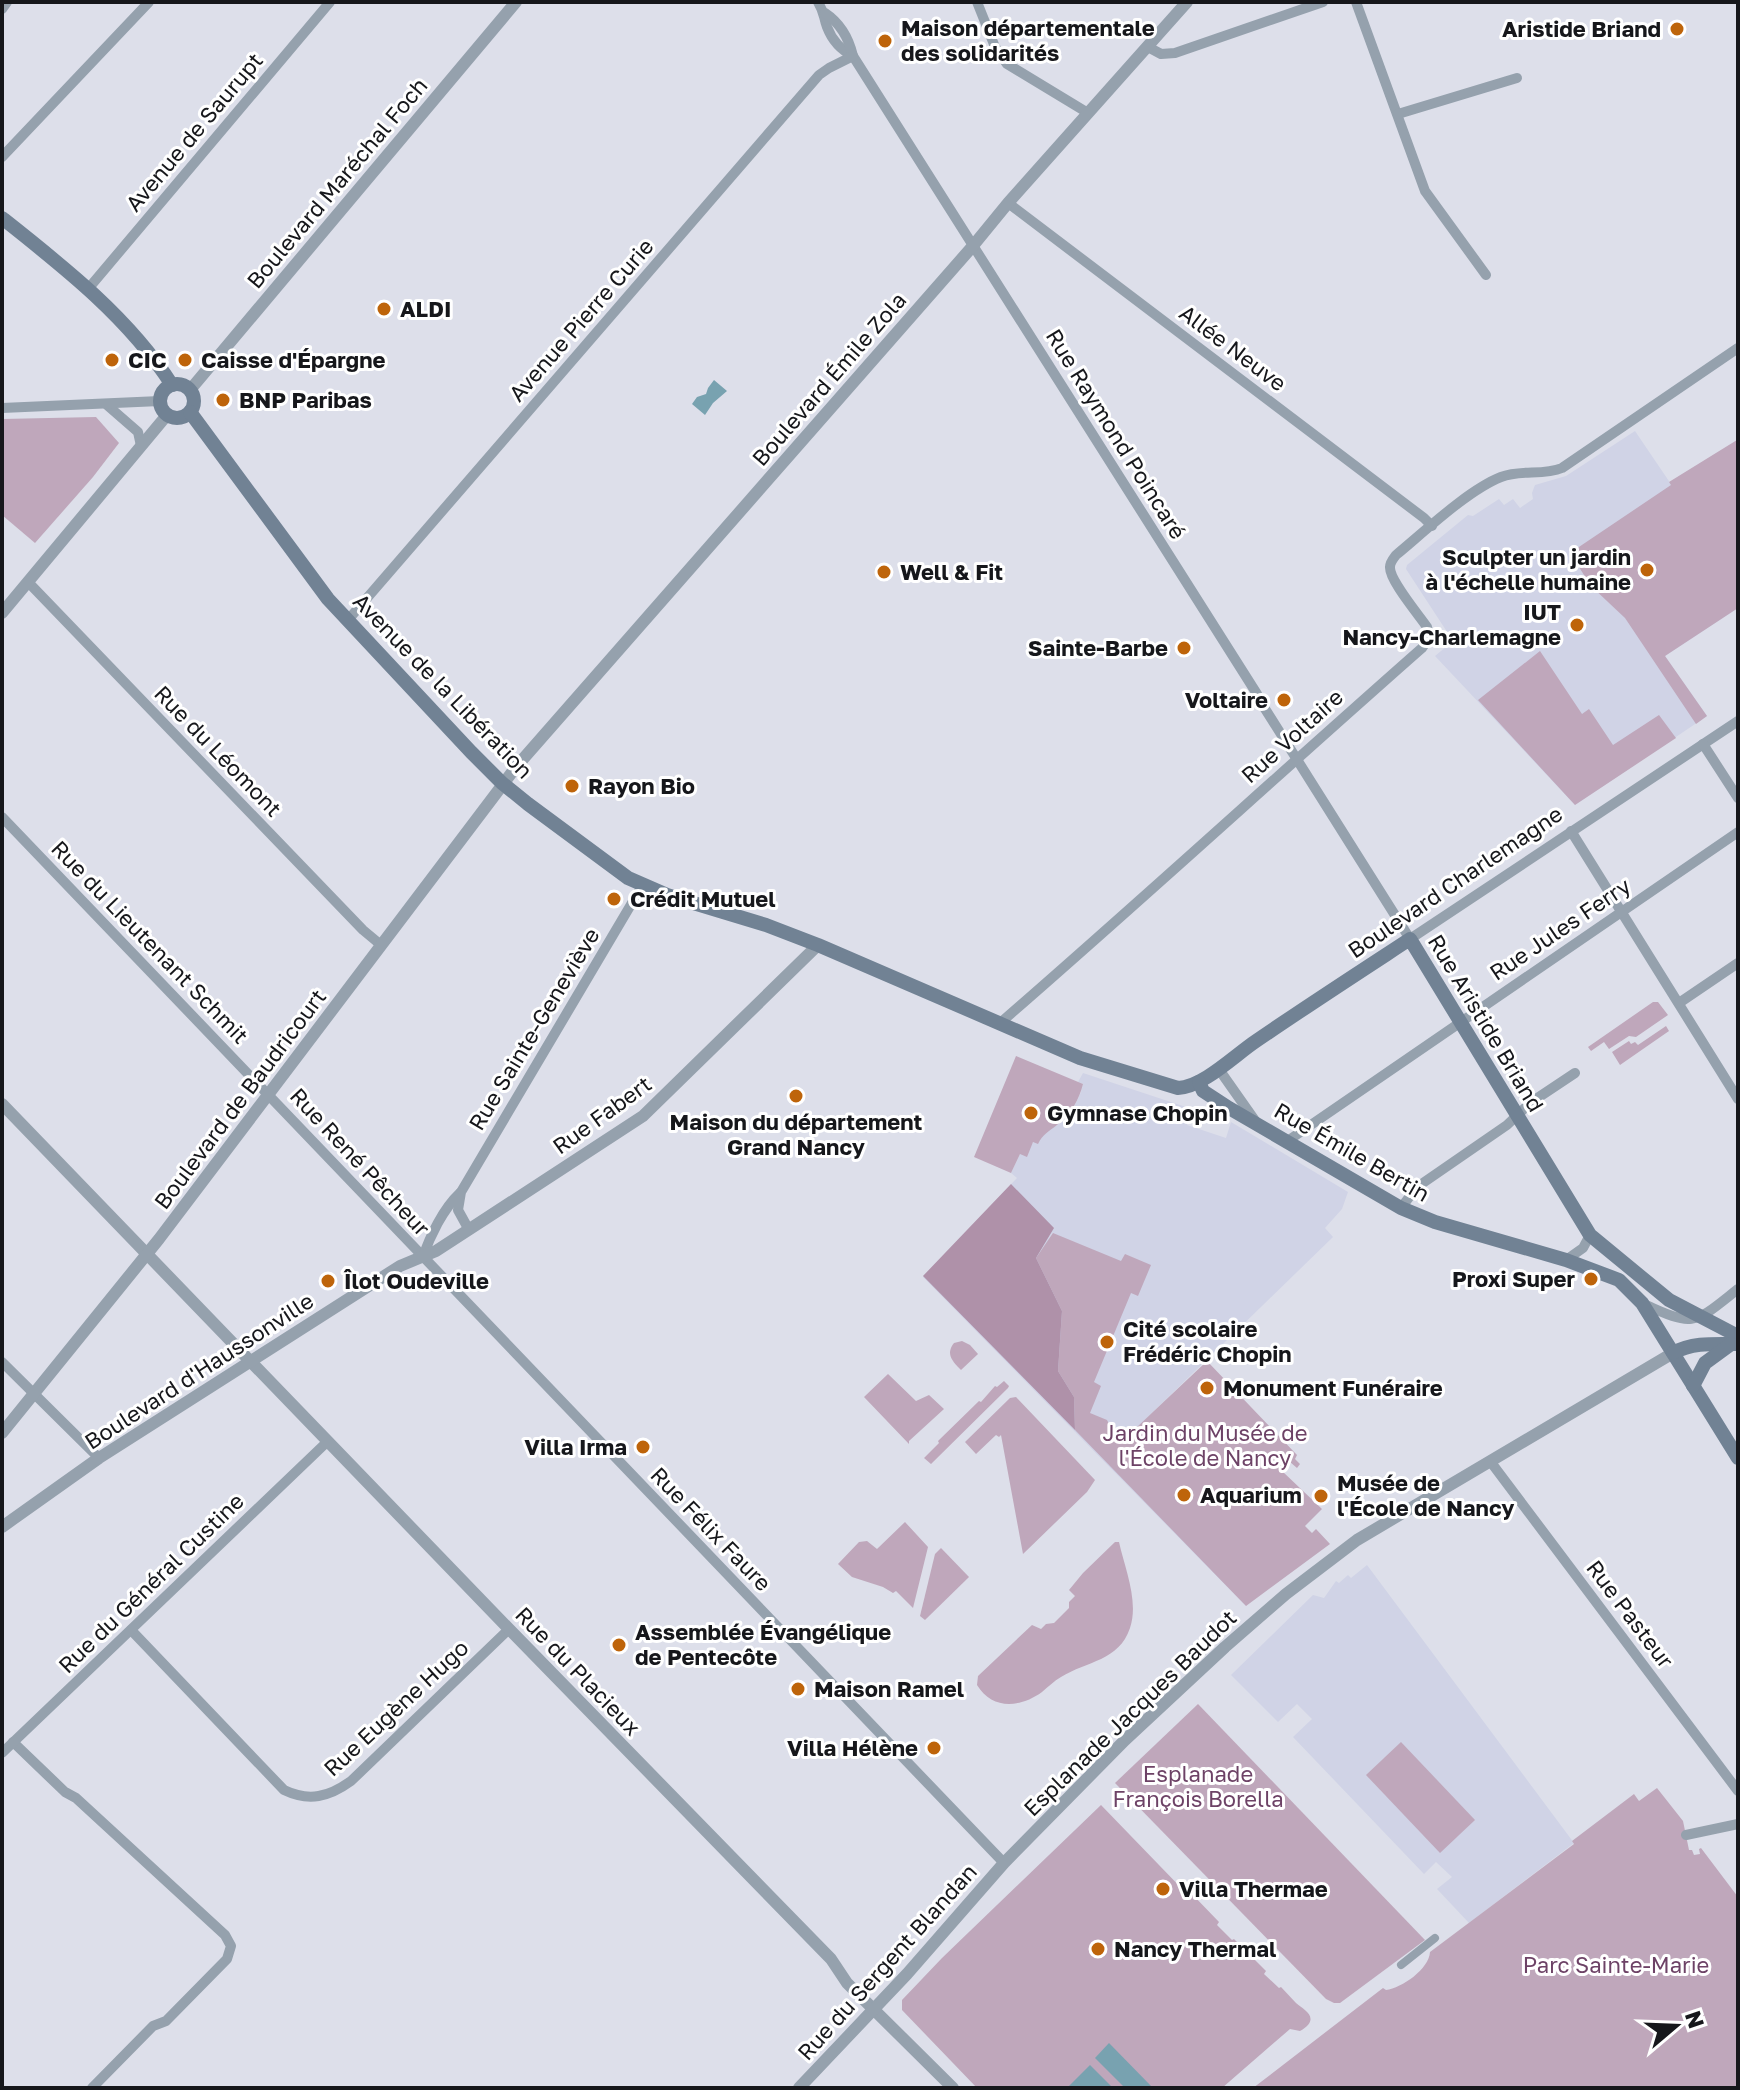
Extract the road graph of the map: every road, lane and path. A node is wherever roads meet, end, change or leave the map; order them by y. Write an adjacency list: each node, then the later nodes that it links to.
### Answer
1 (7, 2): 10 (street)
2 (149, 2): 16 (street)
3 (330, 2): 21 (street, Avenue de Saurupt)
4 (516, 2): 24 (street, Boulevard Maréchal Foch)
5 (818, 2): 12 (street, Rue Raymond Poincaré)
6 (977, 2): 14 (street)
7 (1187, 2): 11 (street, Boulevard Émile Zola)
8 (1323, 2): 11 (street)
9 (1356, 2): 15 (street)
10 (2, 9)
11 (1148, 47): 14 (street, Boulevard Émile Zola)
12 (853, 56): 19 (street, Rue Raymond Poincaré); 34 (street, Avenue Pierre Curie)
13 (1517, 78): 15 (street)
14 (1088, 113): 17 (street, Boulevard Émile Zola)
15 (1398, 114): 20 (street)
16 (2, 157)
17 (1008, 203): 19 (street, Boulevard Émile Zola); 31 (street, Allée Neuve)
18 (2, 218): 21 (main road)
19 (972, 247): 37 (street, Rue Raymond Poincaré); 38 (street, Boulevard Émile Zola)
20 (1486, 275)
21 (88, 289): 23 (main road)
22 (1738, 348): 31 (street, Rue Voltaire)
23 (172, 385): 24 (main road); 25 (main road)
24 (190, 390): 28 (main road)
25 (160, 401): 26 (street); 29 (main road)
26 (107, 405): 27 (street); 30 (street)
27 (2, 408)
28 (190, 412): 29 (main road); 34 (main road, Avenue de la Libération)
29 (167, 415): 30 (street)
30 (141, 446): 32 (street)
31 (1432, 526): 37 (street, Rue Voltaire)
32 (28, 582): 33 (street); 47 (street, Rue du Léomont)
33 (2, 613)
34 (348, 620): 38 (main road, Avenue de la Libération)
35 (1738, 721): 36 (street, Boulevard Charlemagne)
36 (1703, 744): 39 (street); 41 (street, Boulevard Charlemagne)
37 (1296, 759): 43 (street, Rue Raymond Poincaré); 52 (street, Rue Voltaire)
38 (502, 783): 44 (main road, Avenue de la Libération); 47 (street, Boulevard de Baudricourt)
39 (1738, 798)
40 (2, 817): 56 (street, Rue du Lieutenant Schmit)
41 (1571, 831): 45 (street); 46 (street, Boulevard Charlemagne)
42 (1738, 832): 45 (street, Rue Jules Ferry)
43 (1343, 834): 46 (street, Rue Aristide Briand)
44 (642, 886): 48 (main road, Avenue de la Libération); 62 (street, Rue Sainte-Geneviève)
45 (1622, 911): 50 (street); 51 (street, Rue Jules Ferry)
46 (1410, 939): 51 (main road, Rue Aristide Briand); 53 (main road, Boulevard Charlemagne)
47 (381, 945): 56 (street, Boulevard de Baudricourt)
48 (818, 945): 52 (main road); 64 (street, Rue Fabert)
49 (1738, 963): 50 (street)
50 (1679, 1003): 57 (street)
51 (1459, 1021): 59 (main road, Rue Aristide Briand); 61 (street, Rue Jules Ferry)
52 (999, 1024): 55 (main road)
53 (1218, 1068): 55 (main road, Boulevard Charlemagne); 60 (street, Rue Émile Bertin)
54 (1575, 1073): 59 (street)
55 (1199, 1082): 60 (main road, Rue Émile Bertin)
56 (268, 1095): 66 (street, Boulevard de Baudricourt); 67 (street, Rue René Pêcheur)
57 (1738, 1099)
58 (2, 1104): 66 (street, Rue du Placieux)
59 (1517, 1115): 63 (street); 65 (main road, Rue Aristide Briand)
60 (1256, 1122): 61 (main road, Rue Émile Bertin)
61 (1286, 1142): 63 (main road, Rue Émile Bertin)
62 (461, 1192): 64 (street); 67 (street, Rue Sainte-Geneviève)
63 (1401, 1208): 68 (main road, Rue Émile Bertin)
64 (469, 1230): 67 (street, Rue Fabert)
65 (1590, 1235): 68 (street); 71 (main road, Rue Aristide Briand)
66 (148, 1254): 75 (street, Rue du Placieux); 77 (street, Boulevard de Baudricourt)
67 (423, 1257): 75 (street, Boulevard d'Haussonville); 91 (street, Rue Félix Faure)
68 (1566, 1260): 70 (main road, Rue Émile Bertin)
69 (1738, 1289): 71 (street)
70 (1642, 1303): 71 (street); 73 (main road)
71 (1701, 1316): 72 (main road, Rue Aristide Briand)
72 (1736, 1341): 73 (main road); 76 (main road)
73 (1673, 1353): 76 (main road); 82 (street)
74 (2, 1362): 77 (street)
75 (251, 1362): 79 (street, Rue du Placieux); 80 (street, Boulevard d'Haussonville)
76 (1693, 1386): 81 (main road)
77 (34, 1393): 78 (street, Boulevard de Baudricourt); 80 (street)
78 (2, 1433)
79 (328, 1441): 84 (street, Rue du Placieux); 85 (street, Rue du Général Custine)
80 (99, 1458): 83 (street, Boulevard d'Haussonville)
81 (1738, 1458)
82 (1490, 1461): 88 (street, Rue Pasteur); 91 (street, Esplanade Jacques Baudot)
83 (2, 1527)
84 (509, 1629): 85 (street, Rue Eugène Hugo); 94 (street, Rue du Placieux)
85 (131, 1630): 86 (street, Rue du Général Custine)
86 (13, 1742): 87 (street, Rue du Général Custine); 95 (street)
87 (2, 1753)
88 (1738, 1791)
89 (1738, 1824): 90 (street)
90 (1686, 1835)
91 (1004, 1863): 94 (street, Rue du Sergent Blandan)
92 (1435, 1938): 93 (street)
93 (1401, 1965)
94 (875, 2009): 96 (street, Rue du Sergent Blandan); 97 (street, Rue du Placieux)
95 (92, 2088)
96 (799, 2088)
97 (953, 2088)

